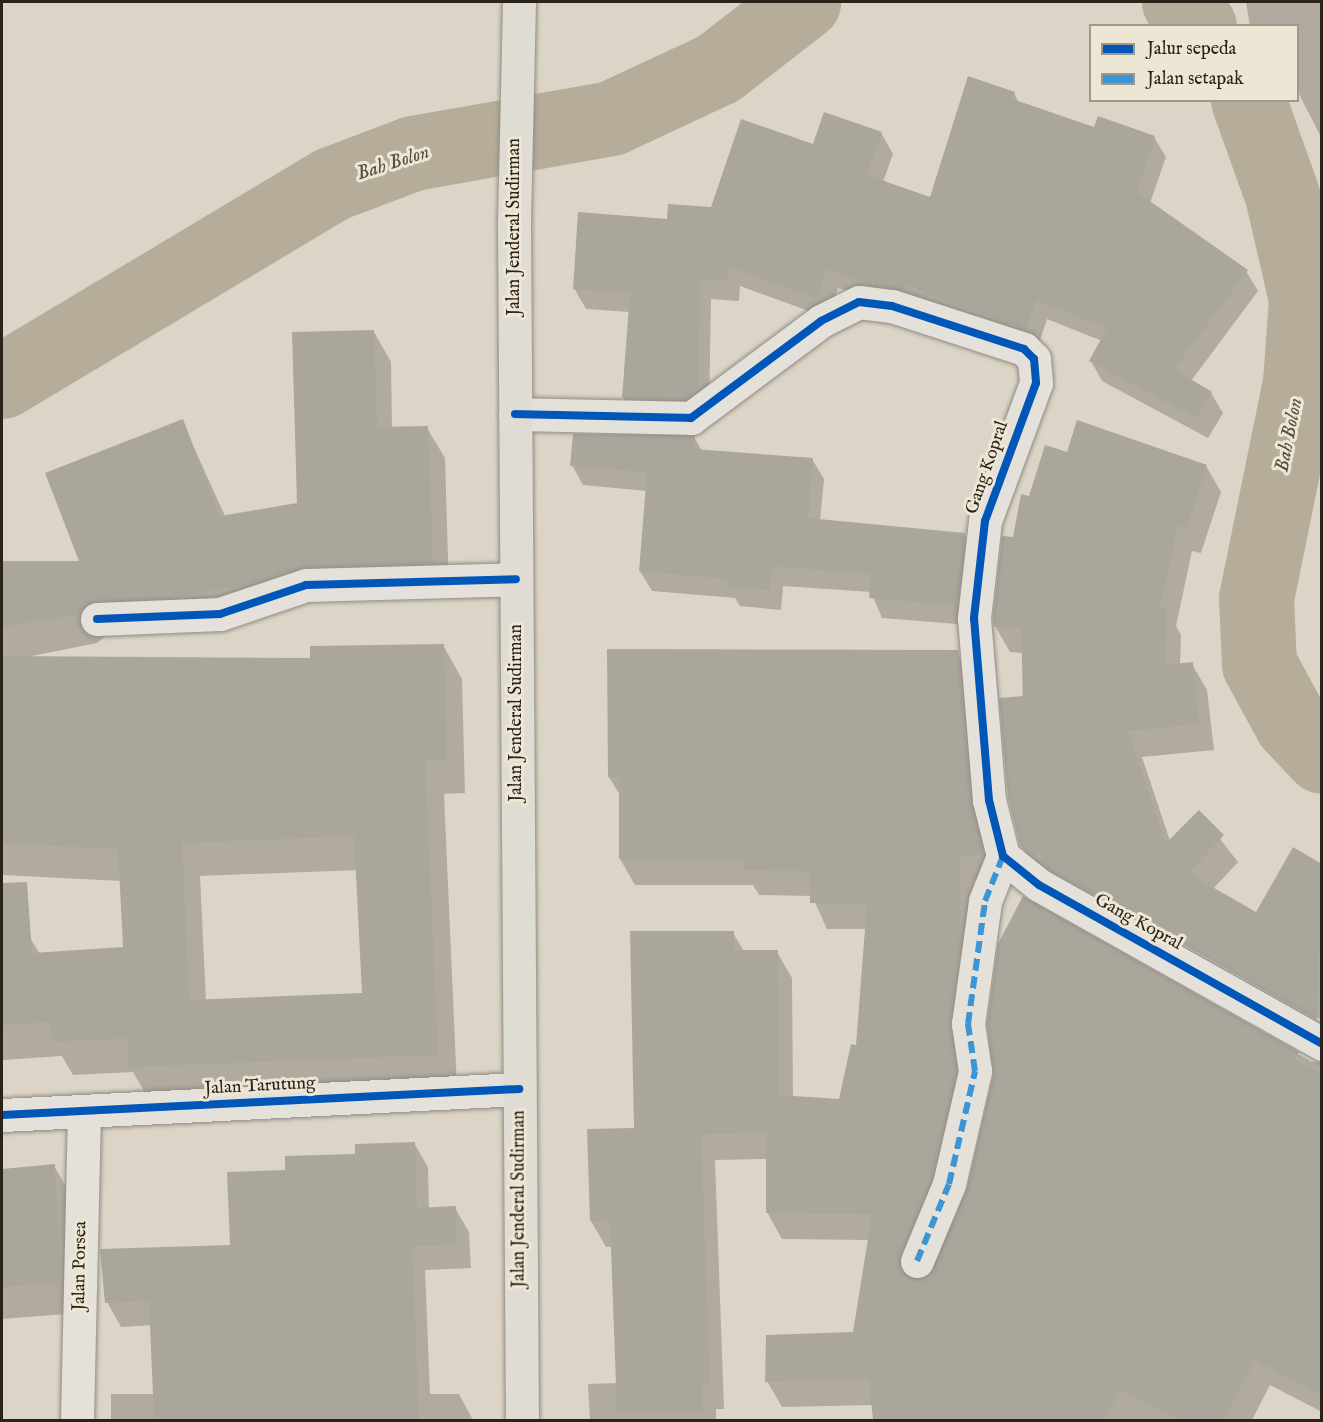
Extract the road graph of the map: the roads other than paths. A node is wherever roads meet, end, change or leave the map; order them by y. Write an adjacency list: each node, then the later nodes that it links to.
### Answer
1 (519, 3): 2 (main road, Jalan Jenderal Sudirman)
2 (515, 414): 3 (main road, Jalan Jenderal Sudirman); 5 (street, Gang Kopral)
3 (516, 579): 4 (street); 7 (main road, Jalan Jenderal Sudirman)
4 (97, 619)
5 (1003, 856): 6 (street, Gang Kopral); 10 (street)
6 (1322, 1044)
7 (519, 1089): 8 (street, Jalan Tarutung); 12 (main road, Jalan Jenderal Sudirman)
8 (84, 1111): 9 (street, Jalan Tarutung); 11 (street, Jalan Porsea)
9 (2, 1115)
10 (917, 1262)
11 (77, 1420)
12 (522, 1420)

